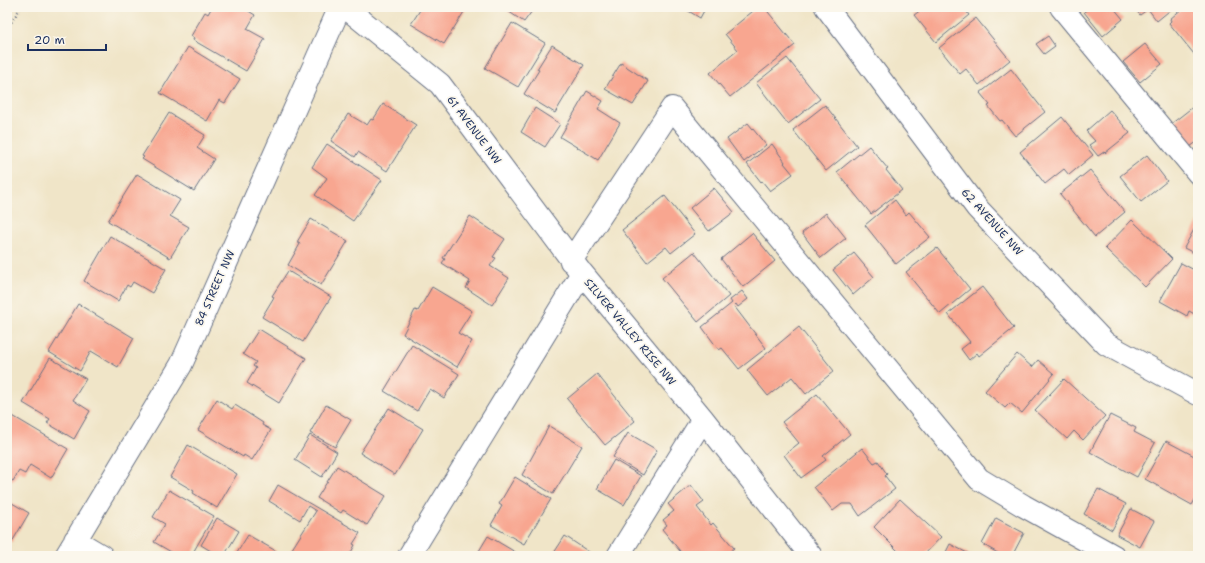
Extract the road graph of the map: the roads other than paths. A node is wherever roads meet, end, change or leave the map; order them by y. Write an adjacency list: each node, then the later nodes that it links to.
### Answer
1 (340, 7): 9 (street, 84 STREET NW)
2 (345, 7): 6 (street, 61 AVENUE NW)
3 (826, 7): 7 (street, 62 AVENUE NW)
4 (1061, 7): 5 (street)
5 (1198, 173)
6 (576, 267): 8 (street, SILVER VALLEY RISE NW); 11 (street, SILVER VALLEY RISE NW); 14 (street)
7 (1198, 394)
8 (703, 419): 12 (street); 13 (street, SILVER VALLEY RISE NW)
9 (70, 548): 10 (street)
10 (102, 556)
11 (409, 556)
12 (618, 556)
13 (810, 556)
14 (1114, 556)

